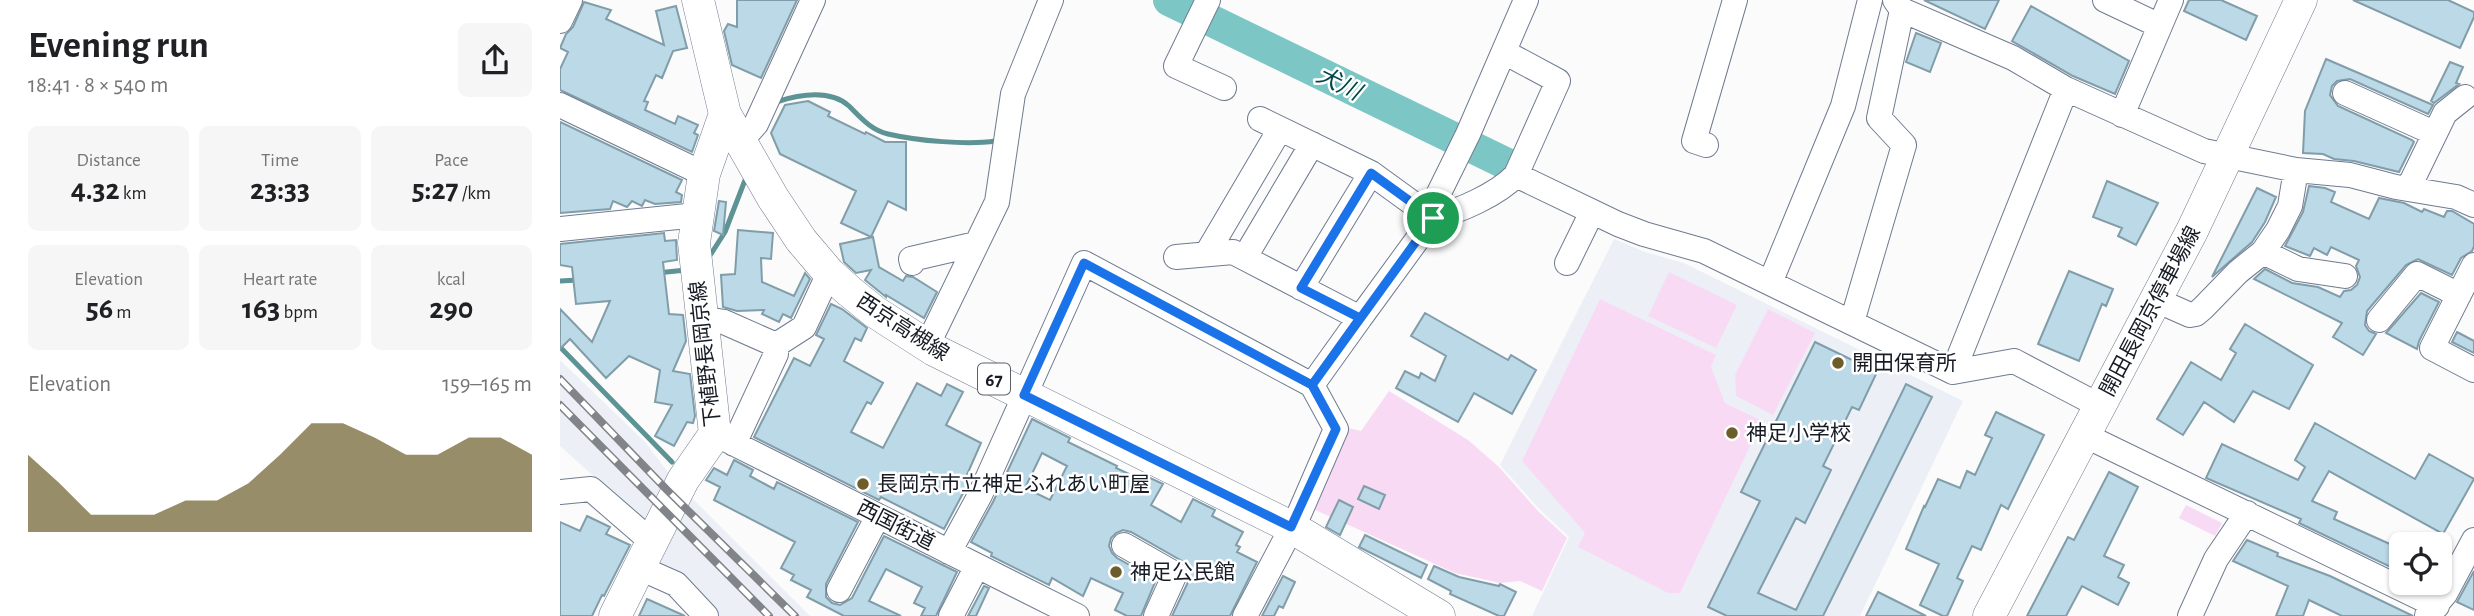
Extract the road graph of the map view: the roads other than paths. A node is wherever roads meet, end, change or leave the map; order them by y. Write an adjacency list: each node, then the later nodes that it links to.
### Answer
1 (570, 0): 13 (street)
2 (698, 0): 22 (main road, 西京高槻線 / 67)
3 (813, 0): 22 (street)
4 (1051, 0): 37 (street)
5 (1526, 0): 15 (street)
6 (1735, 0): 25 (street)
7 (1870, 0): 47 (street)
8 (2105, 0): 14 (street)
9 (2172, 0): 14 (street)
10 (2301, 0): 26 (main road, 開田長岡京停車場線)
11 (1898, 5): 17 (street); 54 (street)
12 (1203, 9): 16 (street)
13 (560, 21)
14 (2160, 26): 21 (street)
15 (1504, 52): 30 (street); 35 (street)
16 (1224, 88)
17 (2066, 89): 21 (street); 58 (street)
18 (2345, 93): 23 (street)
19 (2465, 97): 23 (street)
20 (560, 105): 29 (street)
21 (2122, 115): 26 (street)
22 (733, 127): 29 (main road, 下植野長岡京線); 45 (main road, 西京高槻線 / 67)
23 (2434, 133): 31 (street)
24 (1312, 144): 28 (street); 39 (street); 41 (street)
25 (1706, 145)
26 (2227, 158): 27 (street); 50 (main road, 開田長岡京停車場線)
27 (2296, 170): 31 (street); 38 (street)
28 (1371, 173): 35 (street); 48 (street)
29 (704, 174): 34 (main road, 下植野長岡京線)
30 (1516, 175): 33 (street); 35 (street)
31 (2408, 189): 32 (street)
32 (2474, 205)
33 (1592, 212): 43 (street); 47 (street)
34 (697, 215): 36 (street); 52 (main road, 下植野長岡京線)
35 (1433, 218): 51 (street)
36 (560, 229)
37 (976, 244): 42 (street); 56 (street)
38 (2263, 251): 46 (street); 50 (street)
39 (1207, 253): 40 (street); 41 (street)
40 (1176, 257)
41 (1245, 257): 48 (street)
42 (912, 263)
43 (1567, 263)
44 (2474, 265): 49 (street)
45 (829, 273): 55 (street); 56 (main road, 西京高槻線 / 67)
46 (2344, 276)
47 (1770, 283): 54 (street)
48 (1301, 288): 51 (street)
49 (2459, 295): 53 (street); 57 (street)
50 (2155, 300): 61 (main road, 開田長岡京停車場線)
51 (1360, 318): 59 (street)
52 (702, 319): 55 (street); 63 (main road, 下植野長岡京線)
53 (2379, 320)
54 (1852, 322): 58 (street)
55 (776, 345): 63 (street)
56 (927, 345): 60 (main road, 西京高槻線 / 67)
57 (2474, 370)
58 (1953, 372): 61 (street)
59 (1312, 385): 60 (street); 67 (street)
60 (1024, 395): 67 (main road, 西京高槻線 / 67); 70 (street)
61 (2100, 406): 62 (main road, 開田長岡京停車場線)
62 (2084, 435): 65 (street); 82 (main road, 開田長岡京停車場線)
63 (725, 439): 66 (street, 西国街道); 71 (main road, 下植野長岡京線)
64 (560, 492): 71 (street)
65 (2247, 513): 74 (street); 83 (street)
66 (878, 516): 70 (street, 西国街道); 73 (street)
67 (1291, 527): 80 (street); 81 (main road, 西京高槻線 / 67)
68 (2474, 540): 74 (street)
69 (1124, 545): 79 (street)
70 (949, 552): 72 (street, 西国街道)
71 (646, 555): 75 (main road, 下植野長岡京線); 76 (street)
72 (977, 566): 77 (street); 78 (street, 西国街道)
73 (839, 590)
74 (2431, 613)
75 (615, 616)
76 (706, 616)
77 (951, 616)
78 (1077, 616)
79 (1156, 616)
80 (1245, 616)
81 (1439, 616)
82 (1989, 616)
83 (2190, 616)

